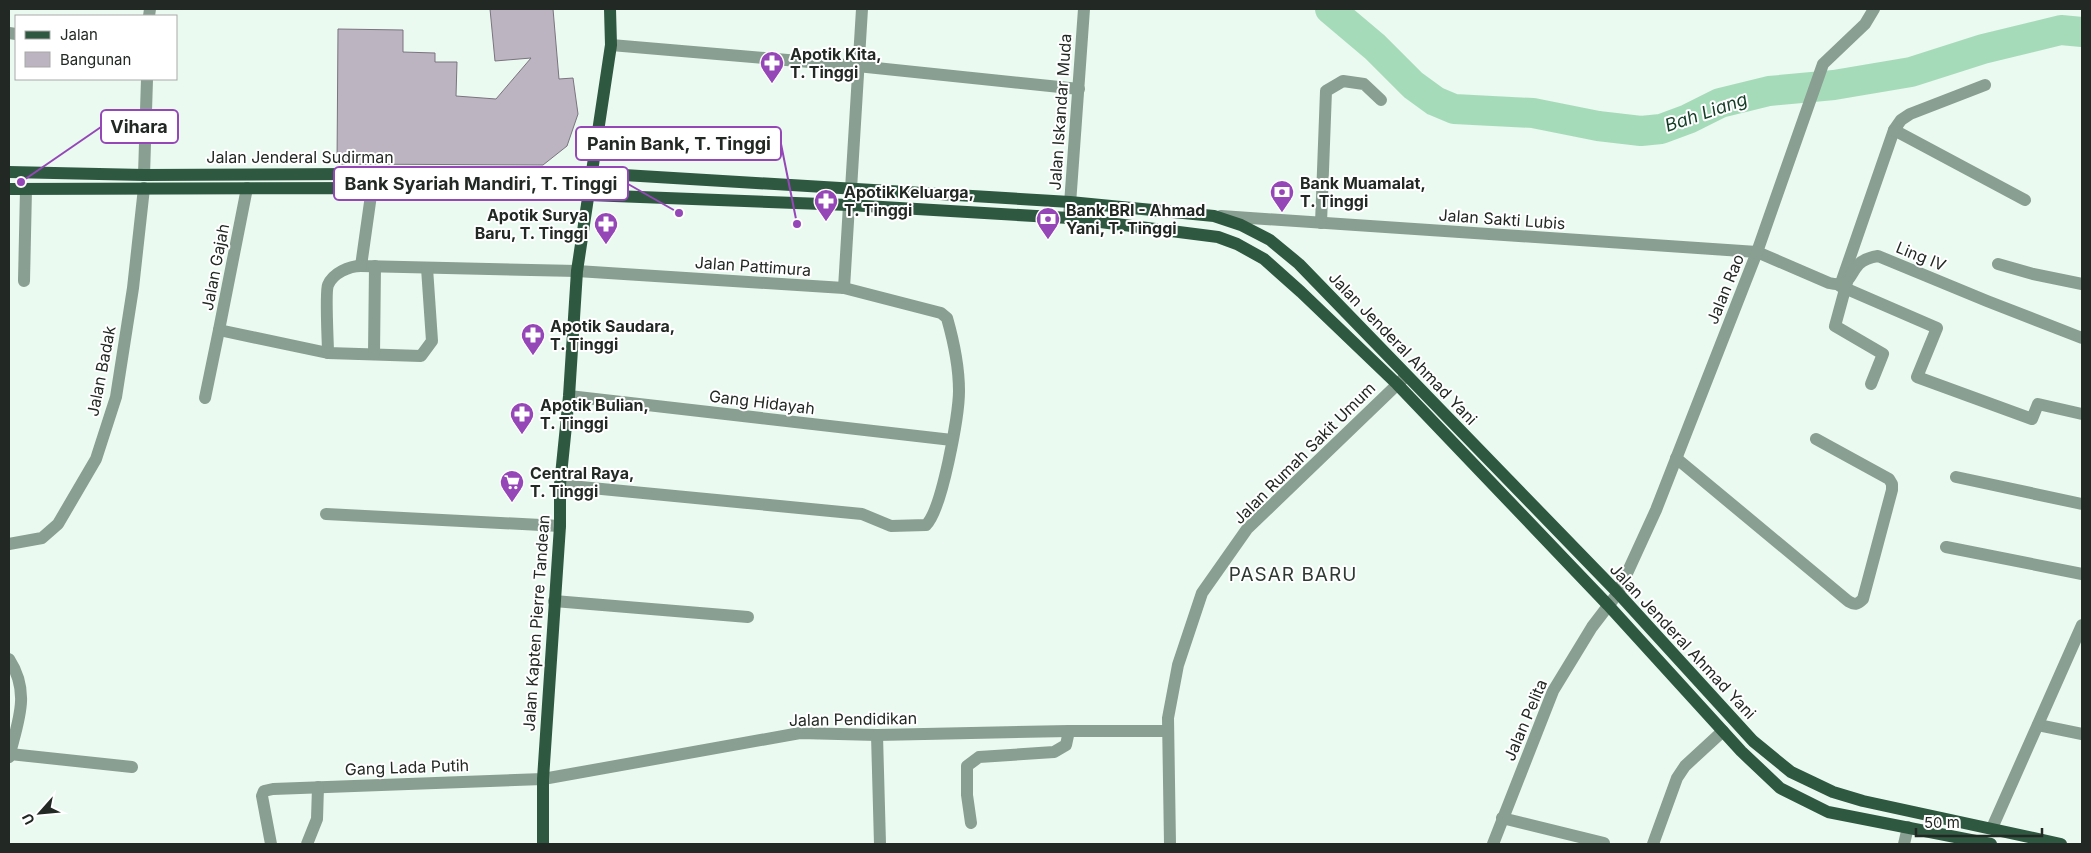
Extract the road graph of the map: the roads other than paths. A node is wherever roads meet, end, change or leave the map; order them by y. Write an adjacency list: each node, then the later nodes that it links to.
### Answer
1 (610, 9): 5 (main road, Jalan Kapten Pierre Tandean)
2 (862, 9): 6 (street)
3 (1084, 9): 9 (street, Jalan Iskandar Muda)
4 (1874, 9): 28 (street, Jalan Rao)
5 (611, 45): 6 (street); 13 (main road, Jalan Kapten Pierre Tandean)
6 (857, 66): 9 (street); 20 (street)
7 (147, 80): 14 (street)
8 (1985, 85): 11 (street)
9 (1079, 89): 23 (street, Jalan Iskandar Muda)
10 (1381, 100): 27 (street)
11 (1894, 130): 22 (street); 36 (street)
12 (9, 172): 14 (main road, Jalan Jenderal Sudirman)
13 (591, 173): 14 (main road, Jalan Jenderal Sudirman); 20 (main road, Jalan Jenderal Ahmad Yani); 21 (main road, Jalan Kapten Pierre Tandean)
14 (144, 175)
15 (144, 188): 16 (main road, Jalan Jenderal Sudirman); 19 (main road, Jalan Jenderal Sudirman); 55 (street, Jalan Badak)
16 (247, 188): 17 (main road, Jalan Jenderal Sudirman); 38 (street, Jalan Gajah)
17 (372, 188): 21 (main road, Jalan Jenderal Sudirman); 30 (street)
18 (9, 189): 19 (main road, Jalan Jenderal Sudirman)
19 (26, 189): 34 (street)
20 (850, 189): 23 (main road, Jalan Jenderal Ahmad Yani)
21 (588, 195): 24 (main road, Jalan Jenderal Ahmad Yani); 33 (main road, Jalan Kapten Pierre Tandean)
22 (2025, 200)
23 (1070, 202): 25 (main road, Jalan Jenderal Ahmad Yani); 26 (street, Jalan Iskandar Muda)
24 (849, 205): 26 (main road, Jalan Jenderal Ahmad Yani); 37 (street)
25 (1214, 216): 27 (street, Jalan Sakti Lubis); 42 (main road, Jalan Jenderal Ahmad Yani)
26 (1069, 218): 42 (main road, Jalan Jenderal Ahmad Yani)
27 (1321, 223): 28 (street, Jalan Sakti Lubis)
28 (1757, 252): 36 (street); 49 (street, Jalan Rao)
29 (1998, 264): 35 (street)
30 (361, 266): 31 (street, Jalan Pattimura); 40 (street, Jalan Pattimura)
31 (375, 266): 32 (street, Jalan Pattimura); 41 (street)
32 (427, 268): 33 (street, Jalan Pattimura); 41 (street, Jalan Gajah)
33 (577, 271): 37 (street, Jalan Pattimura); 44 (main road, Jalan Kapten Pierre Tandean)
34 (24, 282)
35 (2082, 284)
36 (1844, 285): 39 (street, Ling IV); 43 (street); 46 (street)
37 (844, 288): 48 (street, Jalan Pattimura)
38 (219, 330): 40 (street, Jalan Gajah); 45 (street)
39 (2082, 338)
40 (328, 353): 41 (street, Jalan Gajah)
41 (374, 354)
42 (1402, 380): 58 (main road, Jalan Jenderal Ahmad Yani); 60 (main road, Jalan Jenderal Ahmad Yani); 67 (street, Jalan Rumah Sakit Umum)
43 (1871, 384)
44 (569, 396): 48 (street, Gang Hidayah); 51 (main road, Jalan Kapten Pierre Tandean)
45 (205, 398)
46 (2082, 414)
47 (1816, 439): 49 (street)
48 (952, 440): 51 (street)
49 (1676, 458): 58 (street, Jalan Rao)
50 (1956, 477): 52 (street)
51 (560, 485): 54 (main road, Jalan Kapten Pierre Tandean)
52 (2082, 504)
53 (326, 514): 54 (street)
54 (560, 526): 59 (main road, Jalan Kapten Pierre Tandean)
55 (9, 544)
56 (1946, 547): 57 (street)
57 (2082, 574)
58 (1618, 592): 60 (street, Jalan Pelita); 78 (main road, Jalan Jenderal Ahmad Yani)
59 (554, 601): 61 (street); 73 (main road, Jalan Kapten Pierre Tandean)
60 (1608, 605): 68 (main road, Jalan Jenderal Ahmad Yani); 75 (street, Jalan Pelita)
61 (748, 616)
62 (2082, 625): 63 (street)
63 (2077, 652): 65 (street)
64 (9, 659): 71 (street)
65 (2038, 725): 70 (street); 78 (street)
66 (1069, 731): 67 (street, Jalan Pendidikan); 69 (street, Jalan Pendidikan); 76 (street)
67 (1168, 731): 85 (street, Jalan Rumah Sakit Umum)
68 (1723, 731): 77 (main road, Jalan Jenderal Ahmad Yani); 87 (street)
69 (877, 734): 73 (street, Jalan Pendidikan); 84 (street)
70 (2082, 734)
71 (9, 755): 72 (street)
72 (132, 767)
73 (542, 779): 74 (street, Gang Lada Putih); 83 (main road, Jalan Kapten Pierre Tandean)
74 (318, 787): 81 (street, Gang Lada Putih); 82 (street)
75 (1502, 818): 80 (street); 86 (street, Jalan Pelita)
76 (970, 823)
77 (1908, 827): 88 (street); 89 (main road, Jalan Jenderal Ahmad Yani)
78 (1992, 828): 79 (main road, Jalan Jenderal Ahmad Yani)
79 (2025, 841): 90 (main road, Jalan Jenderal Ahmad Yani)
80 (1604, 843)
81 (270, 844)
82 (308, 844)
83 (543, 844)
84 (880, 844)
85 (1170, 844)
86 (1493, 844)
87 (1653, 844)
88 (1904, 844)
89 (1991, 844)
90 (2061, 844)

